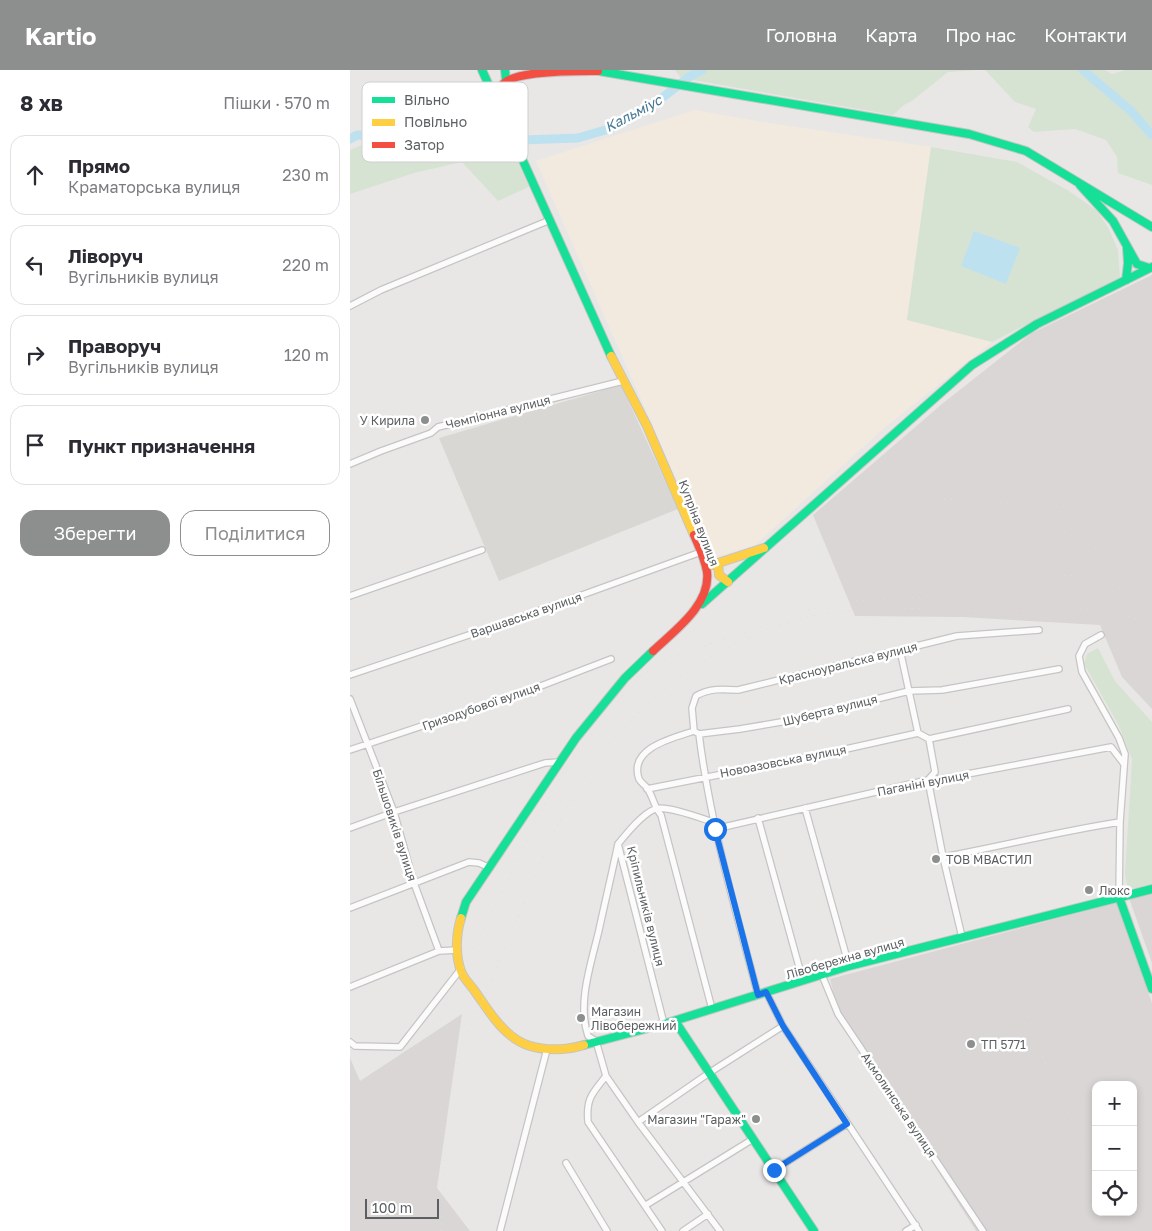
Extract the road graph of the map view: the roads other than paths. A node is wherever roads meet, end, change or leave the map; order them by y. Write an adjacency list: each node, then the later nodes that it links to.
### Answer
1 (482, 70): 6 (main road, Купріна вулиця)
2 (505, 70): 7 (main road)
3 (509, 70): 5 (main road)
4 (596, 71): 5 (main road); 12 (main road)
5 (522, 73): 7 (main road)
6 (486, 79): 8 (main road, Купріна вулиця); 9 (main road)
7 (504, 81): 10 (main road)
8 (487, 82)
9 (492, 82)
10 (499, 82)
11 (523, 162): 13 (main road, Купріна вулиця)
12 (1075, 180): 14 (main road); 15 (main road)
13 (550, 220): 18 (street); 19 (main road, Купріна вулиця)
14 (1152, 228)
15 (1126, 246): 16 (main road); 17 (main road)
16 (1151, 267): 17 (main road)
17 (1126, 280): 21 (main road)
18 (350, 306)
19 (623, 381): 20 (street, Чемпіонна вулиця); 23 (main road, Купріна вулиця)
20 (350, 464)
21 (768, 547): 24 (main road); 26 (main road)
22 (482, 550): 27 (street)
23 (701, 552): 25 (main road, Купріна вулиця); 34 (street, Варшавська вулиця)
24 (718, 563): 25 (main road); 26 (main road)
25 (706, 567): 28 (main road, Купріна вулиця)
26 (728, 582): 28 (main road)
27 (350, 596)
28 (692, 614): 44 (main road, Купріна вулиця)
29 (1039, 630): 31 (street, Красноуральска вулиця)
30 (1101, 635): 45 (street)
31 (900, 650): 35 (street); 39 (street, Красноуральска вулиця)
32 (611, 659): 42 (street, Гризодубової вулиця)
33 (1059, 669): 35 (street, Шуберта вулиця)
34 (350, 675)
35 (909, 691): 39 (street, Шуберта вулиця); 40 (street)
36 (350, 699): 38 (street, Більшовиків вулиця)
37 (1068, 709): 41 (street)
38 (352, 710): 42 (street, Більшовиків вулиця)
39 (696, 733): 46 (street); 48 (street, Шуберта вулиця)
40 (918, 733): 41 (street); 46 (street, Новоазовська вулиця)
41 (929, 739): 47 (street)
42 (368, 744): 43 (street, Гризодубової вулиця); 51 (street, Більшовиків вулиця)
43 (350, 750)
44 (559, 762): 51 (street); 59 (main road, Купріна вулиця)
45 (1124, 764): 47 (street, Паганіні вулиця); 54 (street)
46 (704, 777): 48 (street, Новоазовська вулиця); 53 (street)
47 (928, 780): 49 (street, Паганіні вулиця); 58 (street)
48 (647, 788): 50 (street)
49 (805, 808): 52 (street, Паганіні вулиця); 67 (street)
50 (656, 809): 53 (street); 57 (street, Кріпильників вулиця); 75 (street)
51 (394, 812): 55 (street); 60 (street, Більшовиків вулиця)
52 (758, 818): 56 (street, Паганіні вулиця); 70 (street)
53 (713, 822): 56 (street)
54 (1120, 822): 58 (street); 62 (street)
55 (350, 828)
56 (715, 829): 74 (street)
57 (618, 844): 77 (street, Кріпильників вулиця); 79 (street)
58 (944, 857): 64 (street)
59 (488, 867): 60 (street); 65 (main road, Купріна вулиця)
60 (414, 883): 63 (street); 66 (street, Більшовиків вулиця)
61 (1152, 889): 62 (main road, Лівобережна вулиця)
62 (1119, 897): 64 (main road, Лівобережна вулиця); 72 (main road)
63 (350, 908)
64 (962, 937): 67 (main road, Лівобережна вулиця)
65 (457, 950): 66 (street); 68 (main road, Купріна вулиця)
66 (439, 951): 71 (street)
67 (849, 966): 69 (main road, Лівобережна вулиця)
68 (460, 970): 80 (street); 81 (main road, Лівобережна вулиця)
69 (822, 975): 70 (main road, Лівобережна вулиця); 100 (street, Акмолинська вулиця)
70 (803, 980): 73 (main road, Лівобережна вулиця)
71 (350, 987)
72 (1152, 989)
73 (766, 992): 74 (main road, Лівобережна вулиця); 78 (street)
74 (758, 995): 75 (main road, Лівобережна вулиця)
75 (712, 1009): 76 (main road, Лівобережна вулиця)
76 (675, 1021): 77 (main road, Лівобережна вулиця); 82 (main road)
77 (664, 1024): 79 (main road, Лівобережна вулиця)
78 (783, 1026): 82 (street); 85 (street)
79 (596, 1041): 81 (main road, Лівобережна вулиця); 83 (street)
80 (350, 1042)
81 (547, 1049): 93 (street)
82 (709, 1073): 84 (street); 86 (main road)
83 (606, 1076): 84 (street); 90 (street)
84 (638, 1122): 89 (street)
85 (847, 1124): 88 (street); 92 (street)
86 (753, 1139): 88 (main road); 89 (street)
87 (566, 1163): 94 (street)
88 (774, 1170): 98 (main road)
89 (684, 1182): 90 (street); 91 (street)
90 (646, 1205): 95 (street)
91 (708, 1214): 96 (street); 97 (street)
92 (918, 1228): 99 (street)
93 (500, 1231)
94 (607, 1231)
95 (662, 1231)
96 (683, 1231)
97 (720, 1231)
98 (814, 1231)
99 (906, 1231)
100 (983, 1231)

